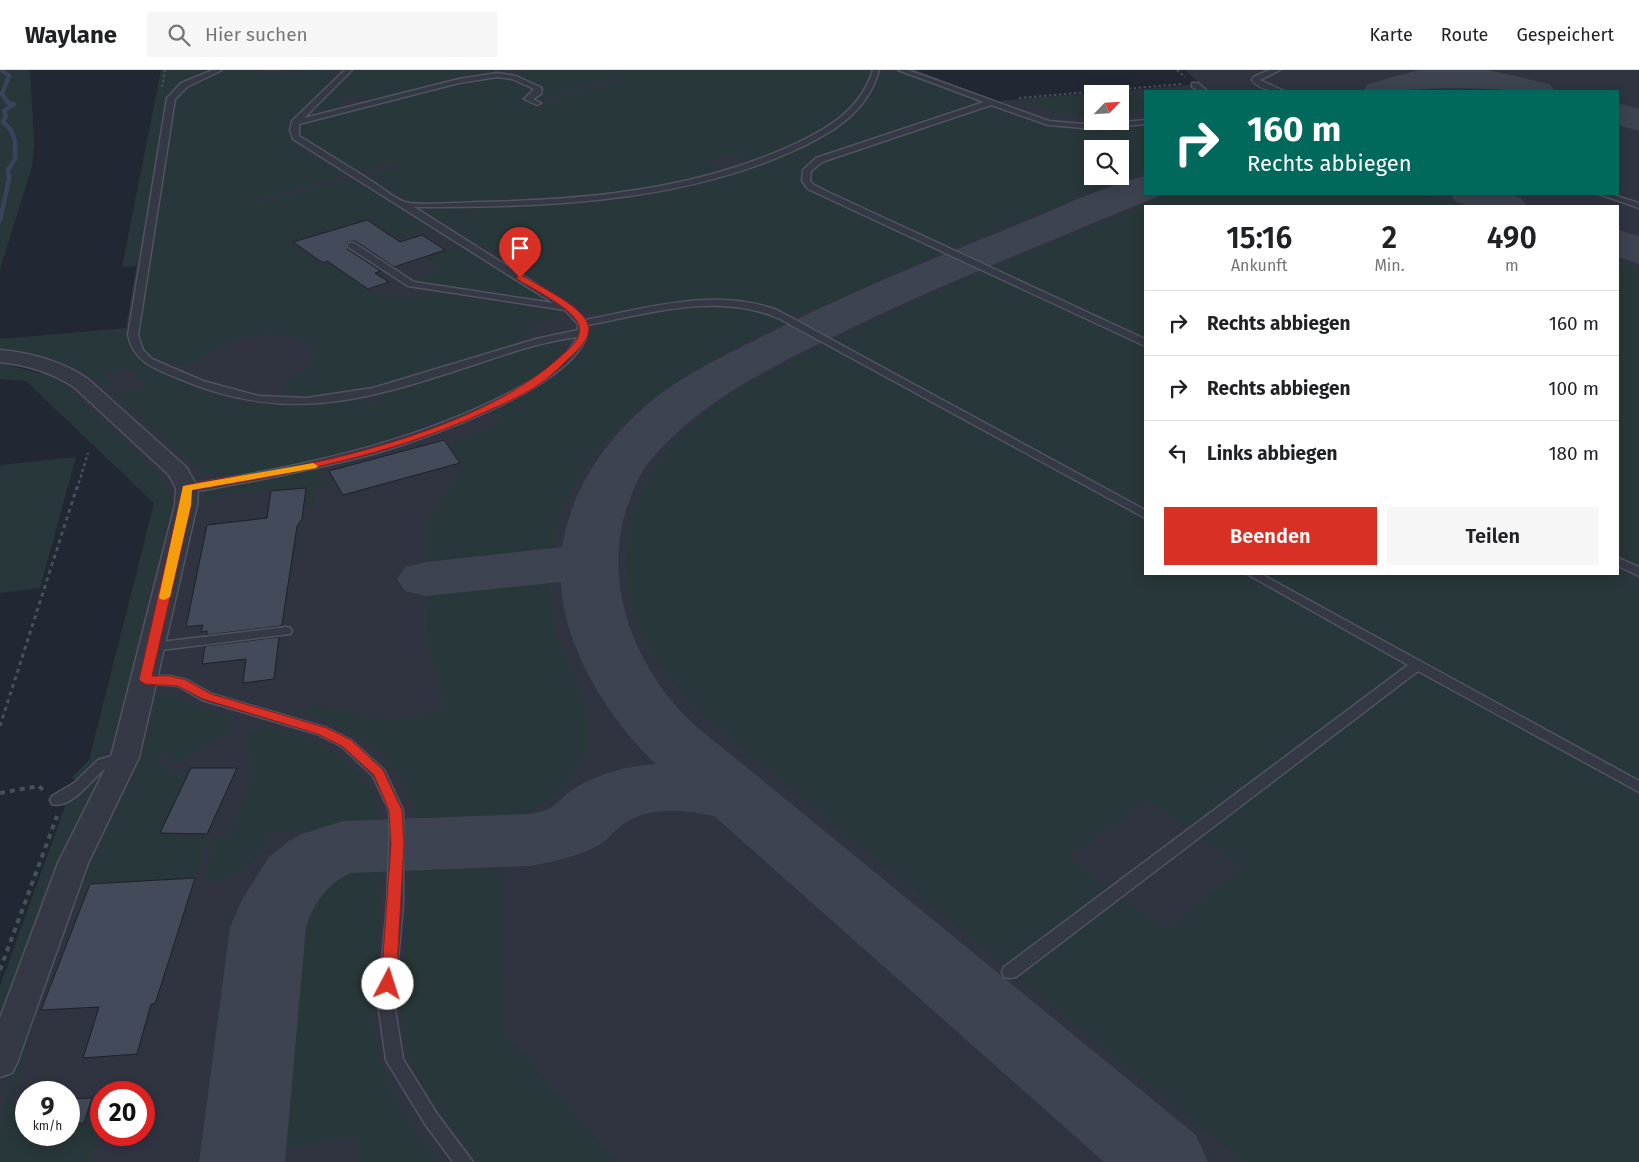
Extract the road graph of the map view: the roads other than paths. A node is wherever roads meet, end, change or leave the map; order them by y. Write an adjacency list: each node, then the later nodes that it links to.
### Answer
1 (219, 70): 20 (lane)
2 (349, 70): 13 (lane)
3 (876, 70): 16 (lane)
4 (901, 70): 12 (lane)
5 (1277, 70): 7 (lane)
6 (1195, 85): 8 (lane)
7 (1266, 86): 9 (lane); 10 (lane)
8 (1201, 90)
9 (1259, 90)
10 (1278, 90)
11 (537, 103): 13 (lane)
12 (988, 103): 14 (lane); 21 (lane)
13 (295, 122): 16 (lane)
14 (1144, 122)
15 (1606, 195): 17 (lane)
16 (403, 206): 19 (lane)
17 (1639, 206)
18 (352, 245): 19 (lane)
19 (569, 309): 20 (lane)
20 (583, 328): 23 (lane); 24 (lane)
21 (1144, 343)
22 (0, 356): 23 (street)
23 (187, 488): 29 (street)
24 (1144, 514)
25 (1619, 562): 26 (lane)
26 (1639, 572)
27 (1255, 575): 30 (lane)
28 (286, 631): 29 (lane)
29 (153, 646): 31 (street)
30 (1418, 664): 33 (lane); 35 (lane)
31 (145, 680): 32 (street); 37 (lane)
32 (125, 757): 34 (lane); 36 (street)
33 (1639, 787)
34 (57, 800)
35 (1010, 972)
36 (0, 1063)
37 (464, 1162)

